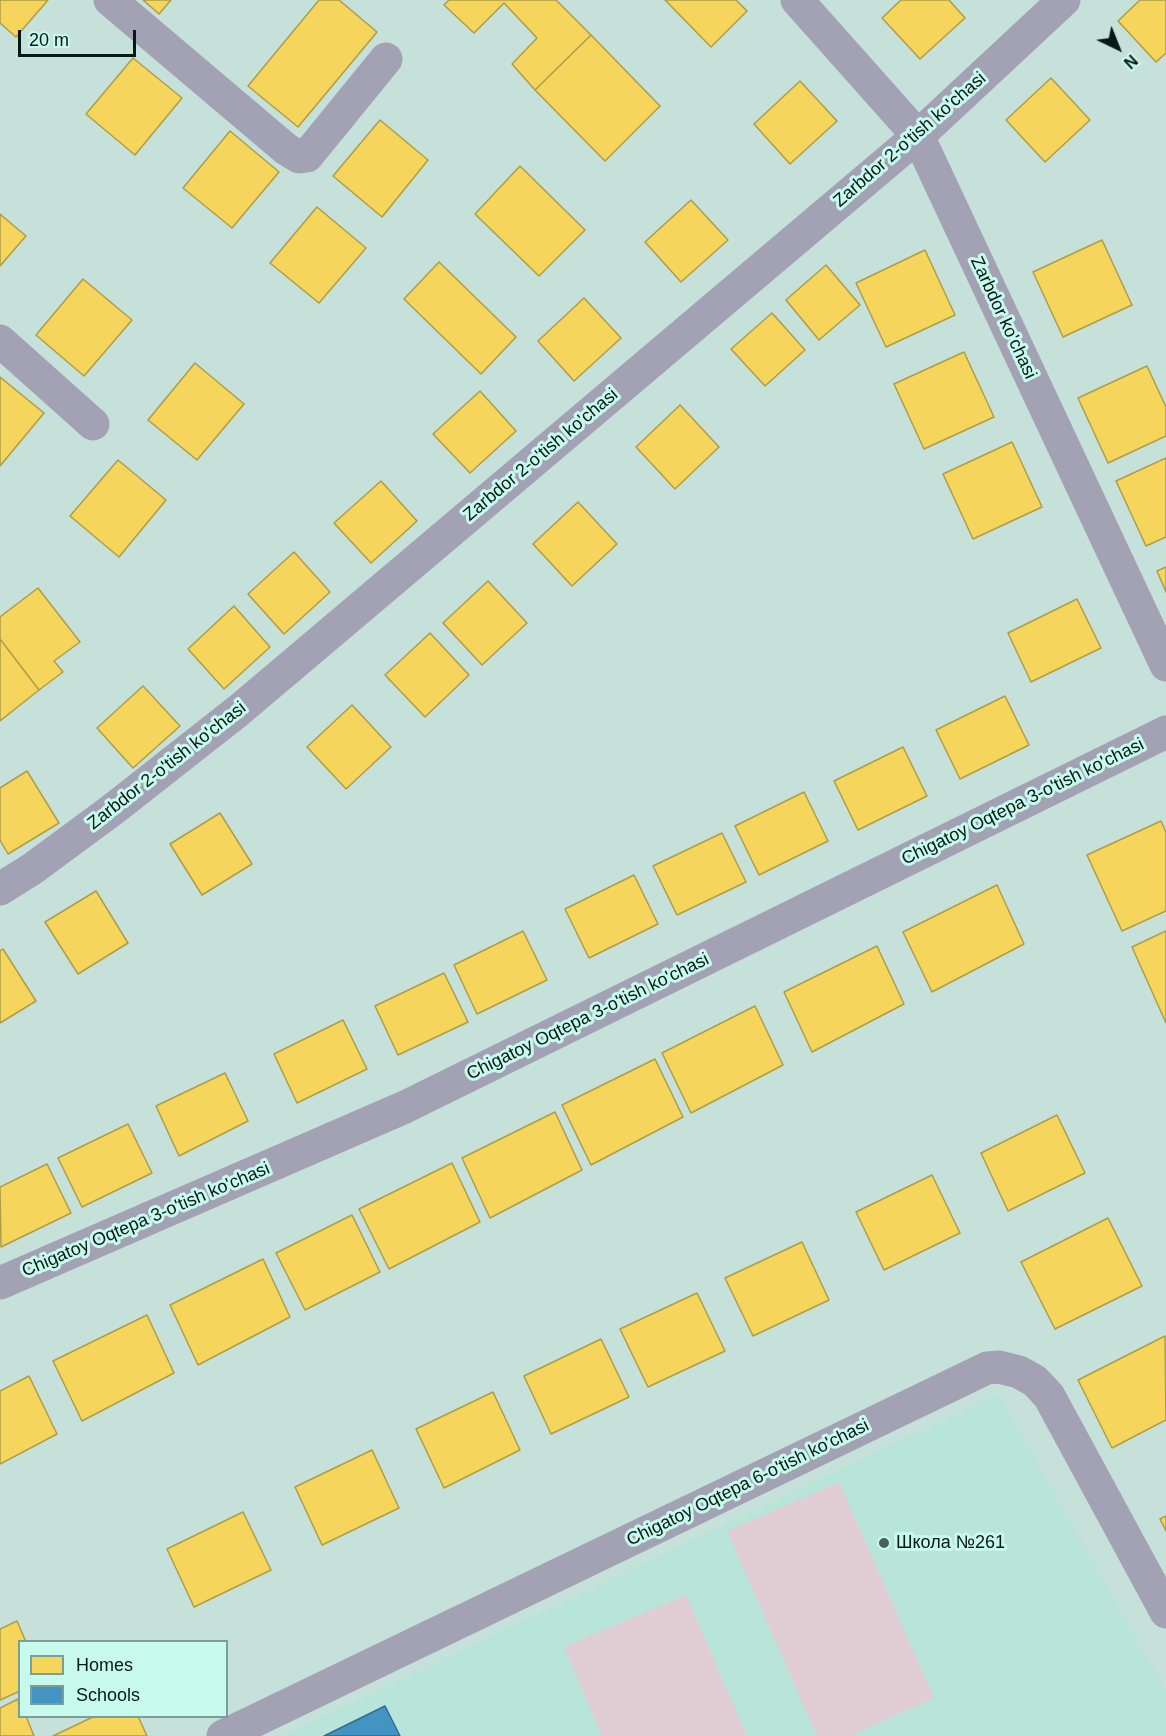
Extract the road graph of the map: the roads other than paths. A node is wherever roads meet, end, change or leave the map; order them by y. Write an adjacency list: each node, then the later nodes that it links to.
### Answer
1 (110, 0): 4 (street)
2 (797, 0): 5 (street, Zarbdor ko'chasi)
3 (1064, 0): 5 (street, Zarbdor 2-o'tish ko'chasi)
4 (386, 59)
5 (918, 136): 8 (street, Zarbdor ko'chasi); 10 (street, Zarbdor 2-o'tish ko'chasi)
6 (0, 341): 7 (street)
7 (93, 424)
8 (1166, 665)
9 (1166, 732): 11 (street, Chigatoy Oqtepa 3-o'tish ko'chasi)
10 (0, 889)
11 (0, 1283)
12 (1166, 1612): 13 (street, Chigatoy Oqtepa 6-o'tish ko'chasi)
13 (224, 1736)

